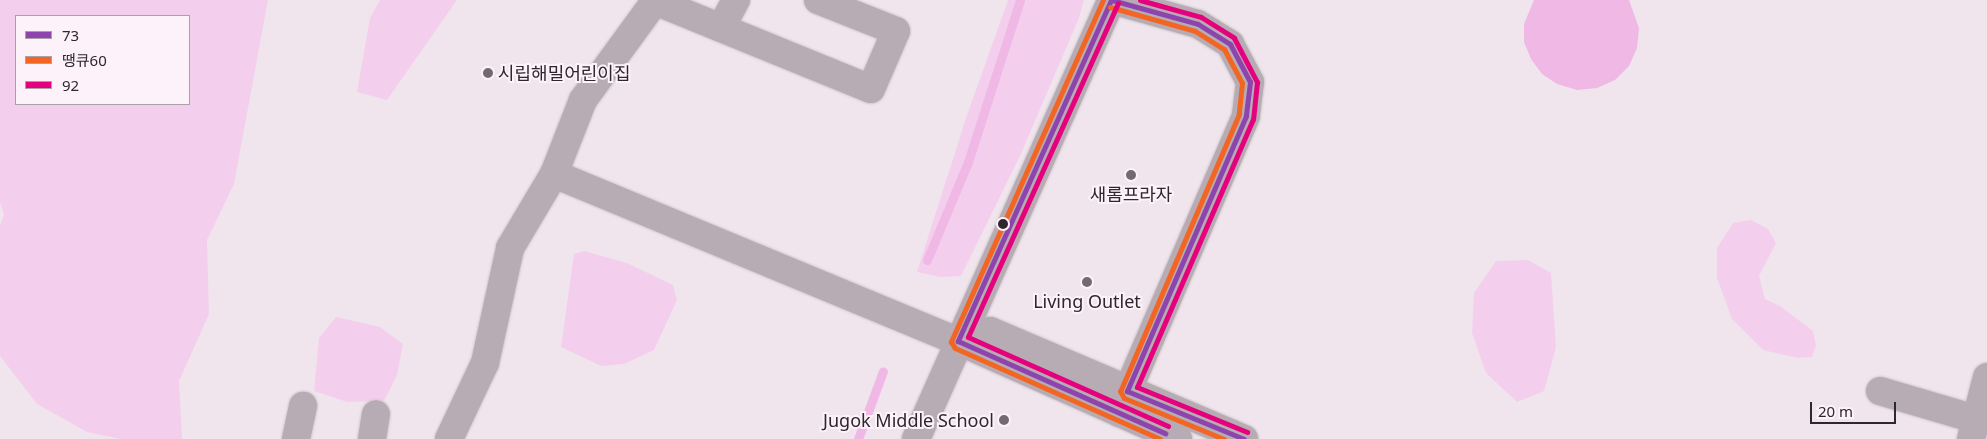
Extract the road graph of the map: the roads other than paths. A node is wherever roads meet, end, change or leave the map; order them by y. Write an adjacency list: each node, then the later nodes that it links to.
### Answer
1 (736, 0): 5 (street)
2 (818, 0): 5 (street)
3 (1112, 0): 7 (street); 10 (street)
4 (655, 1): 5 (street); 6 (street)
5 (721, 28)
6 (554, 174): 7 (street); 14 (street)
7 (958, 341): 10 (street); 15 (street)
8 (1987, 377): 12 (street)
9 (1880, 391): 12 (street)
10 (1122, 402): 16 (street); 17 (street)
11 (303, 406): 13 (street)
12 (1973, 429)
13 (296, 439)
14 (449, 439)
15 (916, 439)
16 (1178, 439)
17 (1244, 439)

